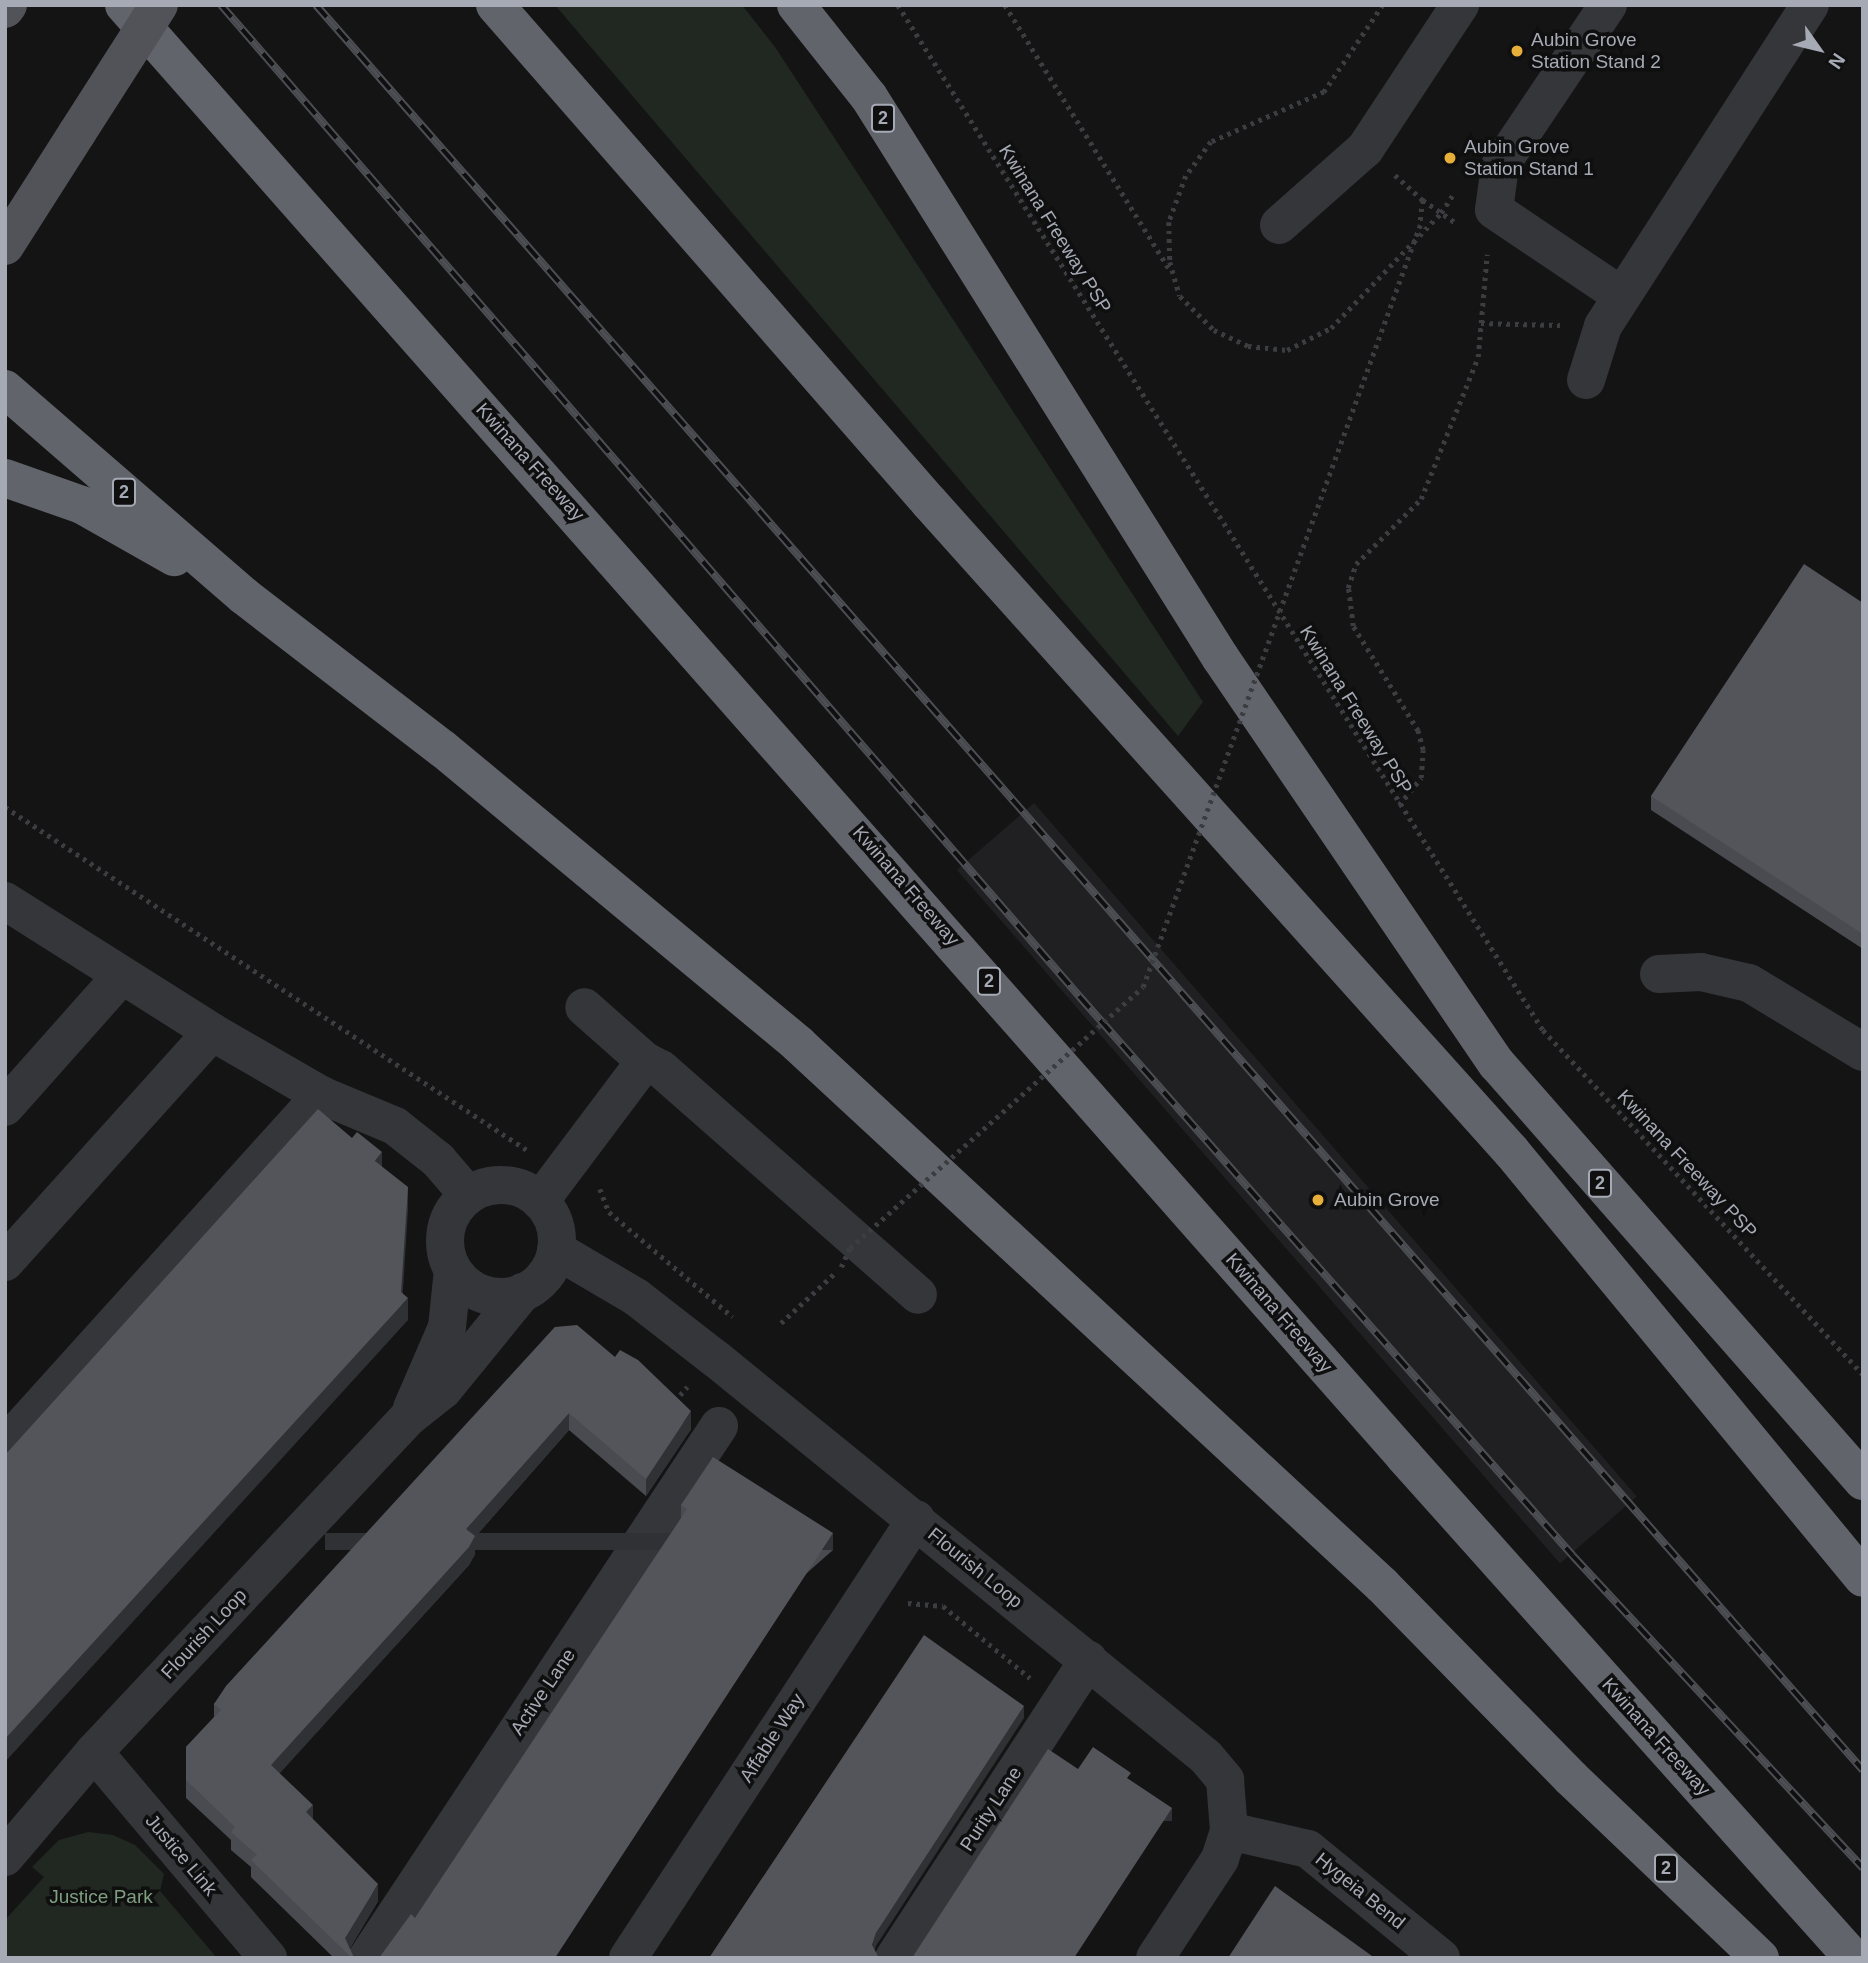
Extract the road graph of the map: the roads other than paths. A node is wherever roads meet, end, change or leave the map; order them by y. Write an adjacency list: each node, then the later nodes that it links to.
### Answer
1 (124, 5): 48 (highway, Kwinana Freeway / 2)
2 (159, 5): 9 (main road, bridge)
3 (495, 5): 36 (highway)
4 (796, 5): 34 (highway, 2)
5 (1460, 5): 8 (street)
6 (1608, 5): 10 (street)
7 (1810, 5): 10 (street)
8 (1279, 225)
9 (5, 246)
10 (1613, 311): 11 (street)
11 (1586, 380)
12 (5, 389): 14 (highway, 2)
13 (5, 478): 14 (highway)
14 (244, 596): 47 (highway, 2)
15 (12, 918): 17 (street)
16 (1659, 974): 20 (street)
17 (122, 975): 19 (street); 23 (street)
18 (584, 1007): 21 (street)
19 (212, 1032): 22 (street); 27 (street)
20 (1863, 1052)
21 (645, 1061): 25 (street); 30 (street)
22 (321, 1095): 24 (street); 33 (street)
23 (5, 1107)
24 (468, 1195): 25 (street); 28 (street)
25 (540, 1201): 26 (street)
26 (556, 1250): 29 (street); 35 (street, Flourish Loop)
27 (5, 1262)
28 (453, 1270): 29 (street); 31 (street, Flourish Loop)
29 (523, 1292): 31 (street, Flourish Loop)
30 (918, 1294)
31 (409, 1417): 38 (street, Flourish Loop)
32 (719, 1426): 43 (street, Active Lane)
33 (5, 1446)
34 (1863, 1481)
35 (916, 1519): 37 (street, Flourish Loop); 44 (street, Affable Way)
36 (1863, 1578)
37 (1088, 1660): 39 (street, Flourish Loop); 45 (street, Purity Lane)
38 (94, 1752): 40 (street, Flourish Loop); 42 (street, Justice Link)
39 (1229, 1831): 41 (street, Hygeia Bend); 46 (street, Flourish Loop)
40 (5, 1857)
41 (1433, 1955)
42 (268, 1958)
43 (367, 1958)
44 (628, 1958)
45 (894, 1958)
46 (1155, 1958)
47 (1760, 1958)
48 (1853, 1958)

